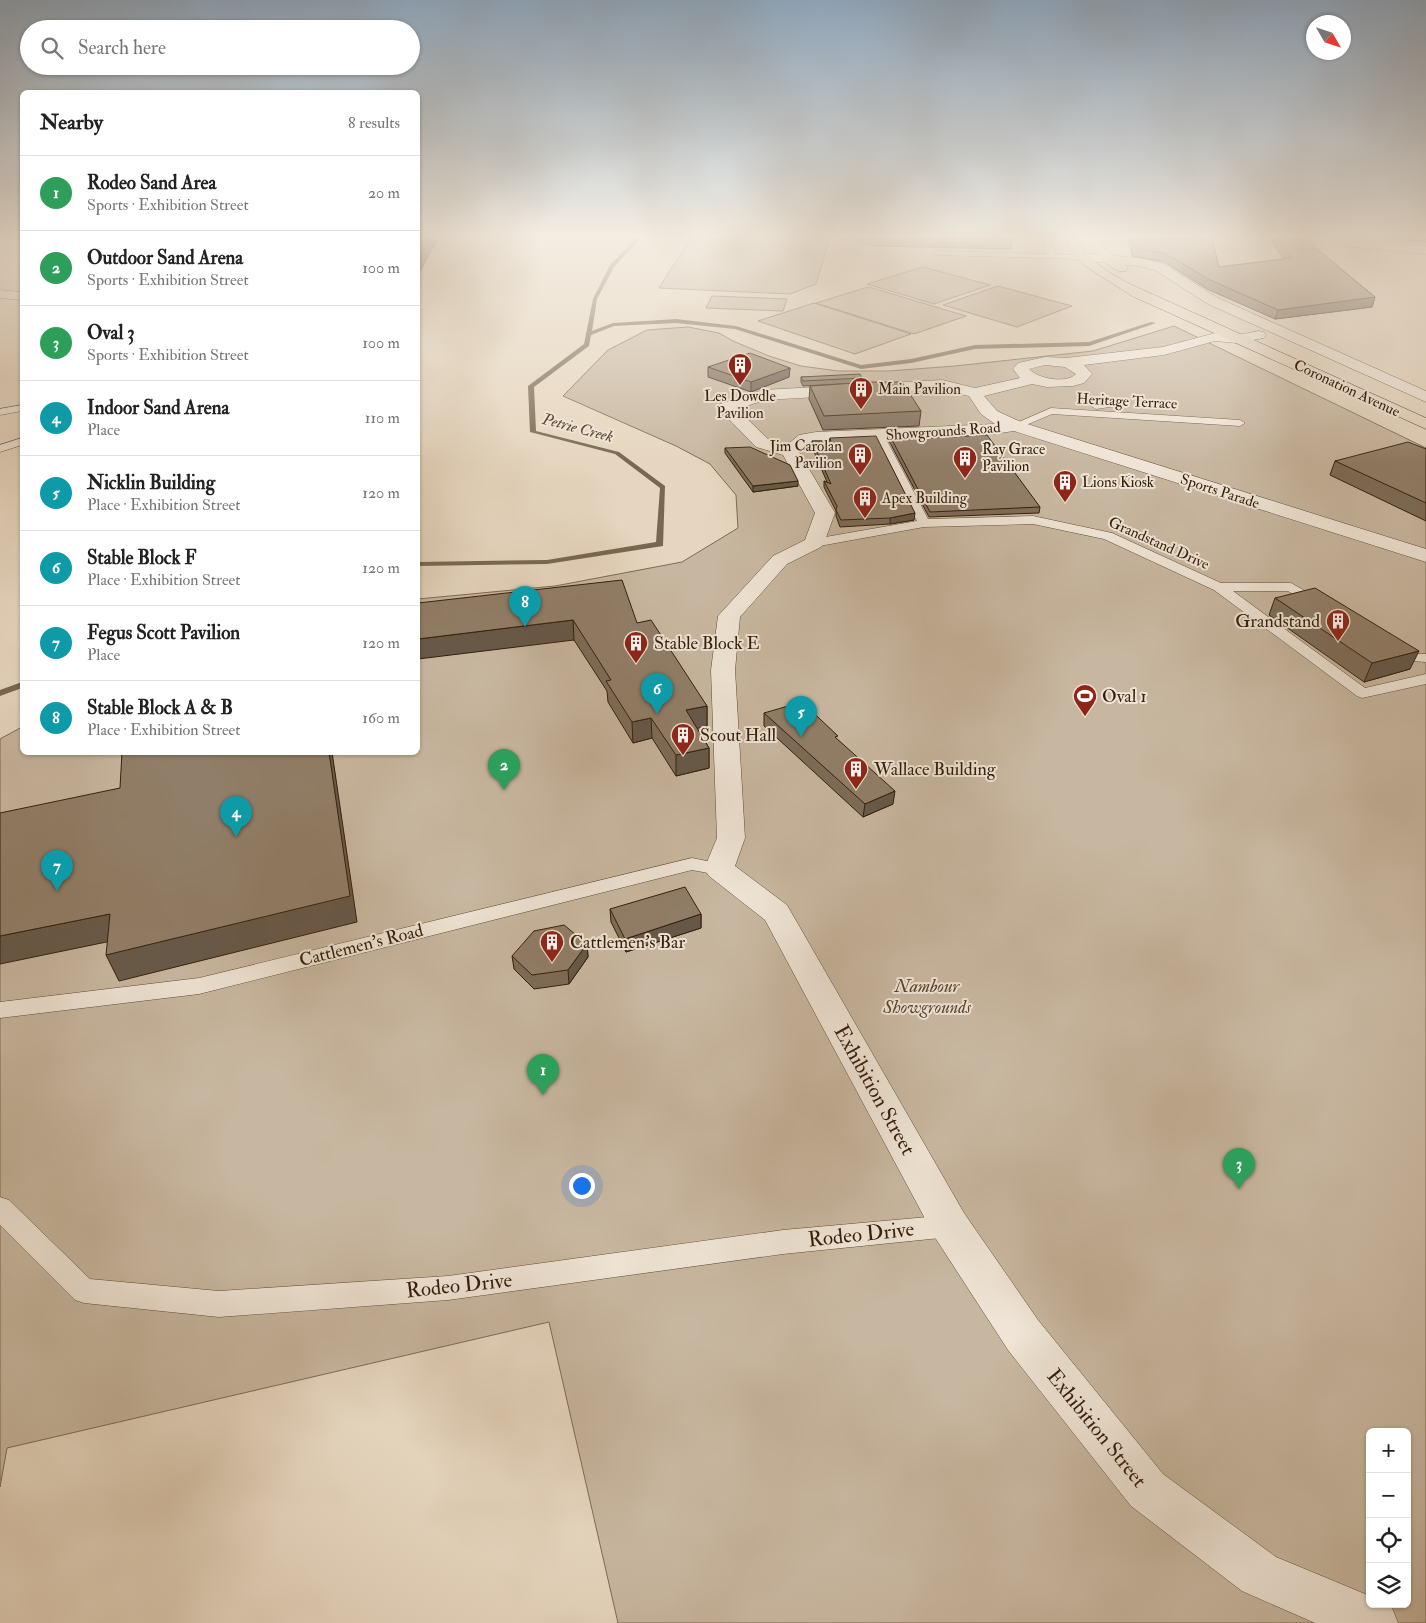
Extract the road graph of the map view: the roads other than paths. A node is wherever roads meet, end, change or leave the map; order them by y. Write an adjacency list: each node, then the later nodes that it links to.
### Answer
1 (1174, 311): 5 (main road, Coronation Avenue)
2 (1205, 311): 4 (main road, Coronation Avenue)
3 (1235, 311): 10 (street, Coronation Avenue)
4 (1259, 335): 5 (street); 15 (main road, Coronation Avenue)
5 (1237, 339): 6 (street); 7 (street); 17 (main road, Coronation Avenue)
6 (1064, 363): 7 (street); 8 (street)
7 (1083, 377): 8 (street)
8 (1034, 379): 9 (street)
9 (975, 393): 18 (street, Showgrounds Road); 22 (street)
10 (1426, 396)
11 (1126, 402): 13 (lane)
12 (20, 408): 14 (lane)
13 (1051, 411): 16 (lane, Heritage Terrace); 18 (lane, Heritage Terrace)
14 (0, 412)
15 (1426, 412)
16 (1240, 423)
17 (1426, 424)
18 (1015, 426): 19 (street, Showgrounds Road); 25 (street, Sports Parade)
19 (879, 435): 22 (street, Showgrounds Road); 23 (lane)
20 (20, 442): 21 (lane)
21 (0, 449)
22 (790, 451): 24 (street)
23 (924, 523): 24 (lane, Grandstand Drive); 26 (lane, Grandstand Drive)
24 (814, 544): 31 (street)
25 (1426, 556)
26 (1219, 587): 27 (lane); 30 (lane, Grandstand Drive)
27 (1331, 612)
28 (1378, 642): 29 (lane)
29 (1426, 658)
30 (1426, 679)
31 (719, 869): 32 (lane, Cattlemen's Road); 34 (street, Exhibition Street)
32 (0, 1010)
33 (0, 1208): 34 (lane, Rodeo Drive)
34 (950, 1226): 35 (street, Exhibition Street)
35 (1373, 1623)

